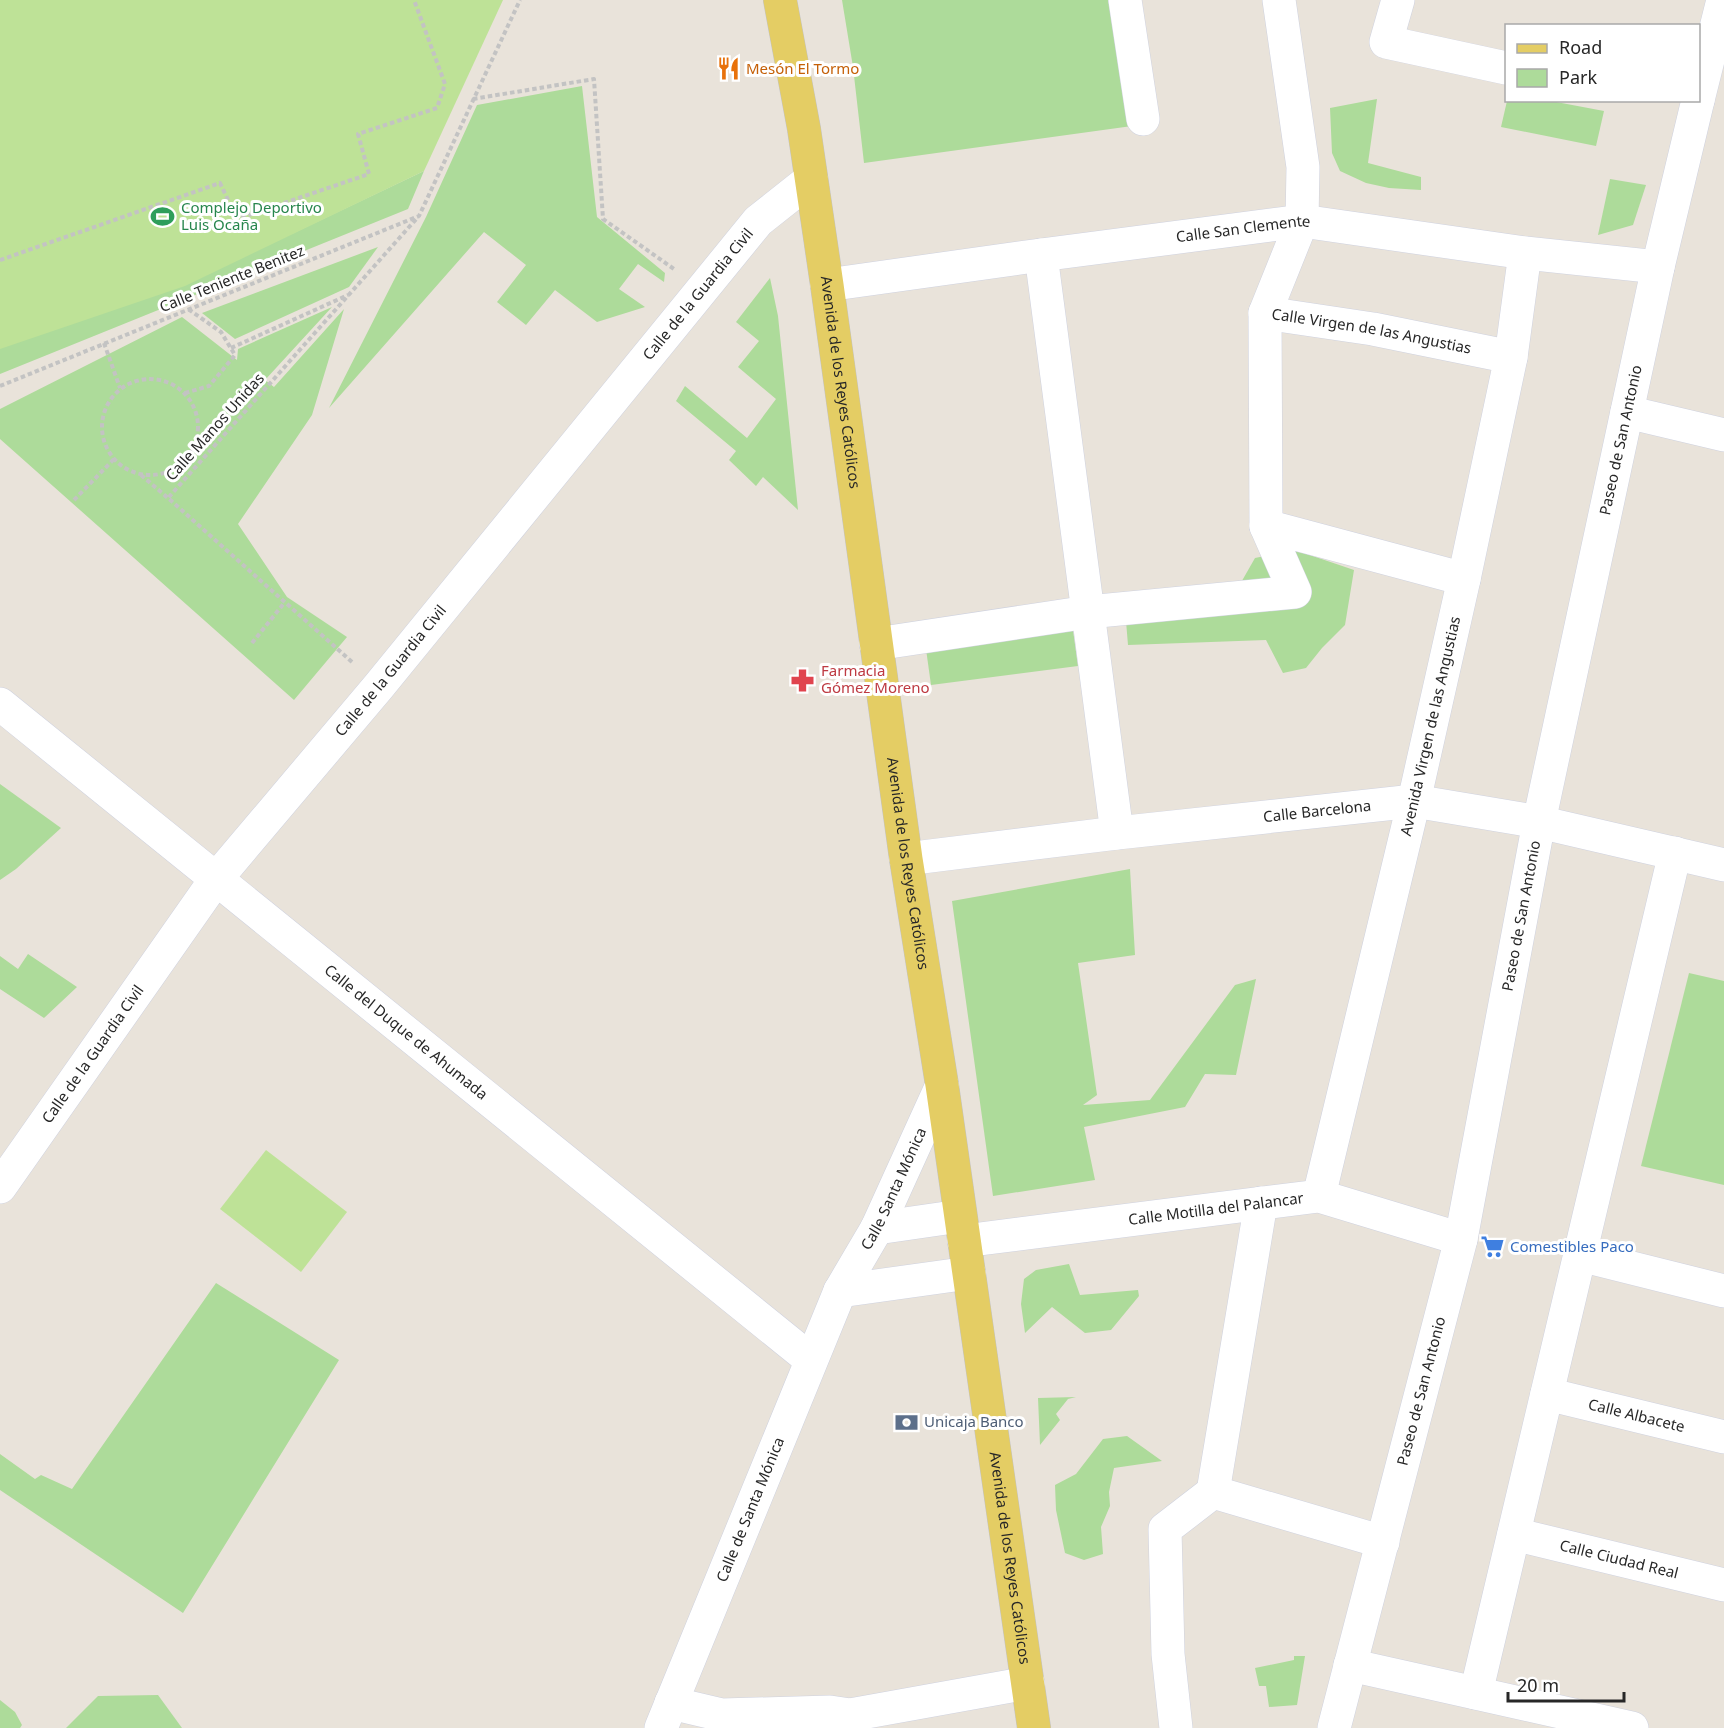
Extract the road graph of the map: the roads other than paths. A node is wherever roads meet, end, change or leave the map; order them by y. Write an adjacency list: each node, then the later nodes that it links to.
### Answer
1 (780, 0): 12 (main road, Avenida de los Reyes Católicos)
2 (1125, 0): 11 (street)
3 (1144, 0): 8 (street)
4 (1279, 0): 13 (street, Calle Virgen de las Angustias)
5 (1398, 0): 7 (street)
6 (1723, 0): 9 (street, Paseo de San Antonio)
7 (1505, 68)
8 (1156, 82)
9 (1700, 92)
10 (1698, 102): 16 (street, Paseo de San Antonio)
11 (1143, 119)
12 (811, 179): 17 (main road, Avenida de los Reyes Católicos); 33 (street, Calle de la Guardia Civil)
13 (1302, 221): 14 (street, Calle San Clemente); 15 (street, Calle San Clemente); 18 (street, Calle Virgen de las Angustias)
14 (1525, 253): 16 (street, Calle San Clemente); 19 (street, Avenida Virgen de las Angustias)
15 (1041, 255): 17 (street, Calle San Clemente); 24 (street)
16 (1658, 267): 20 (street, Paseo de San Antonio)
17 (828, 285): 25 (main road, Avenida de los Reyes Católicos)
18 (1265, 312): 19 (street, Calle Virgen de las Angustias); 22 (street)
19 (1510, 357): 23 (street, Avenida Virgen de las Angustias)
20 (1627, 412): 21 (street); 28 (street, Paseo de San Antonio)
21 (1724, 435)
22 (1266, 526): 23 (street); 24 (street)
23 (1464, 579): 27 (street, Avenida Virgen de las Angustias)
24 (1088, 612): 25 (street); 29 (street)
25 (876, 644): 31 (main road, Avenida de los Reyes Católicos)
26 (0, 704): 33 (street, Calle del Duque de Ahumada)
27 (1414, 801): 28 (street, Calle Barcelona); 29 (street, Calle Barcelona); 36 (street, Avenida Virgen de las Angustias)
28 (1539, 822): 30 (street, Calle Barcelona); 40 (street, Paseo de San Antonio)
29 (1117, 833): 31 (street, Calle Barcelona)
30 (1675, 854): 32 (street, Calle Barcelona); 41 (street)
31 (906, 859): 34 (main road, Avenida de los Reyes Católicos)
32 (1724, 864)
33 (216, 879): 35 (street, Calle de la Guardia Civil); 45 (street, Calle del Duque de Ahumada)
34 (942, 1085): 38 (street, Calle Santa Mónica); 39 (main road, Avenida de los Reyes Católicos)
35 (0, 1187)
36 (1319, 1196): 37 (street, Calle Motilla del Palancar); 40 (street, Calle Motilla del Palancar)
37 (1261, 1203): 39 (street, Calle Motilla del Palancar); 48 (street)
38 (877, 1228): 39 (street, Calle Motilla del Palancar); 43 (street, Calle Santa Mónica)
39 (962, 1228): 42 (main road, Avenida de los Reyes Católicos)
40 (1461, 1239): 50 (street, Paseo de San Antonio)
41 (1580, 1256): 44 (street); 46 (street)
42 (969, 1274): 43 (street); 53 (main road, Avenida de los Reyes Católicos)
43 (840, 1291): 45 (street, Calle de Santa Mónica)
44 (1724, 1291)
45 (811, 1360): 55 (street, Calle de Santa Mónica)
46 (1547, 1394): 47 (street, Calle Albacete); 49 (street)
47 (1724, 1437)
48 (1214, 1491): 50 (street); 59 (street)
49 (1514, 1534): 51 (street, Calle Ciudad Real); 54 (street)
50 (1383, 1542): 52 (street, Paseo de San Antonio)
51 (1724, 1585)
52 (1350, 1665): 54 (street); 60 (street, Paseo de San Antonio)
53 (1028, 1683): 57 (street); 58 (main road, Avenida de los Reyes Católicos)
54 (1476, 1694): 56 (street)
55 (666, 1716): 57 (street)
56 (1544, 1718): 61 (street)
57 (831, 1720)
58 (1034, 1728)
59 (1176, 1728)
60 (1334, 1728)
61 (1632, 1728)

